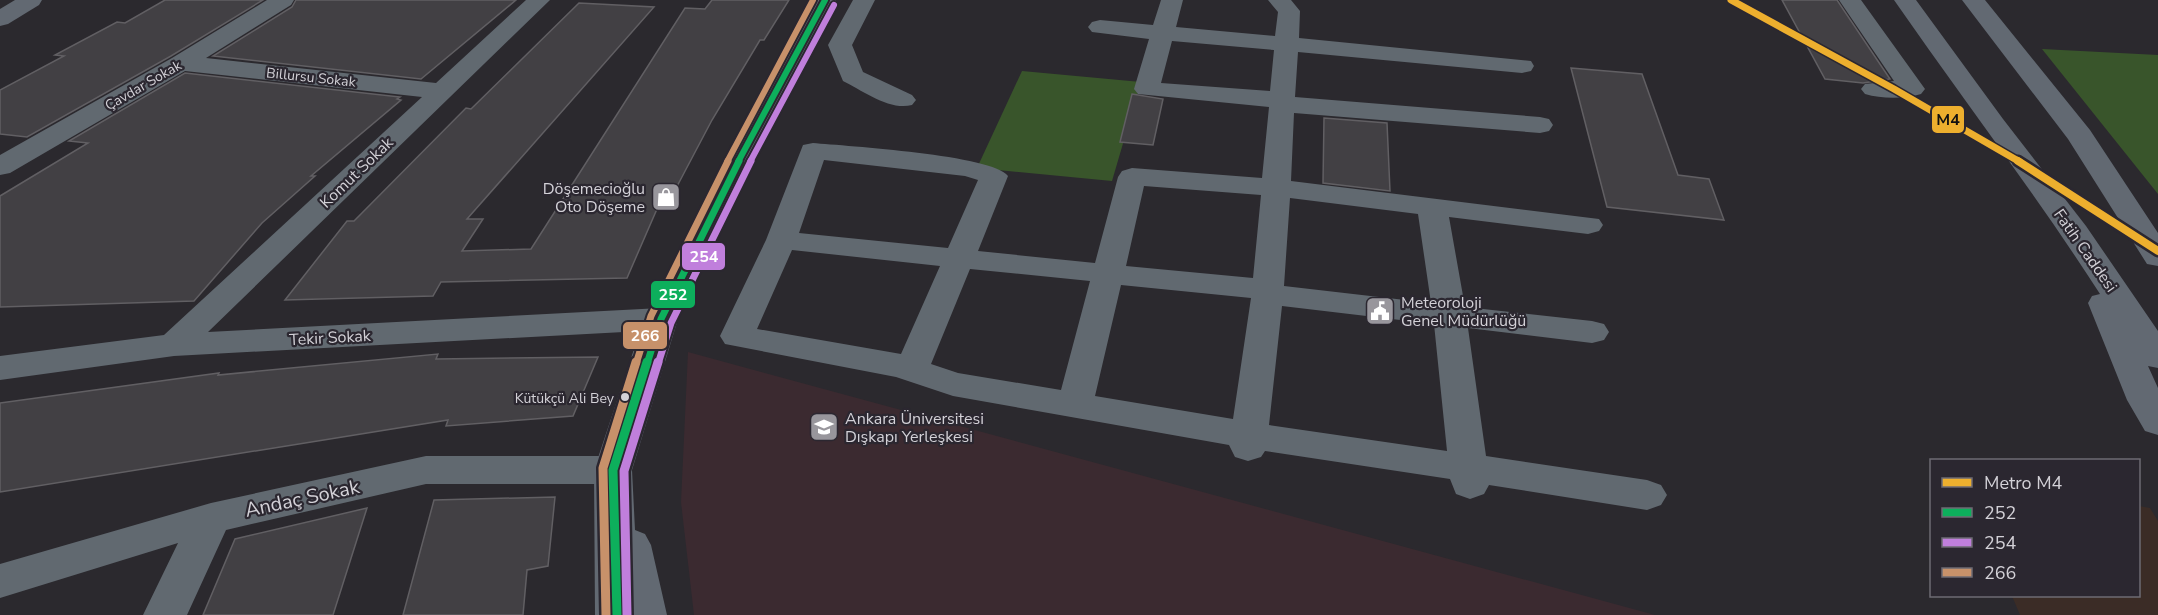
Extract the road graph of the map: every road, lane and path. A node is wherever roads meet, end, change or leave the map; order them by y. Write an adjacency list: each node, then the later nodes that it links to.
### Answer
1 (31, 0): 11 (main road)
2 (284, 0): 15 (street, Çavdar Sokak)
3 (539, 0): 18 (street, Komut Sokak)
4 (825, 0): 33 (main road)
5 (864, 0): 19 (street)
6 (1172, 0): 13 (street)
7 (1279, 0): 14 (street)
8 (1850, 0): 17 (street)
9 (1905, 0): 26 (main road, Fatih Caddesi)
10 (1973, 0): 28 (main road)
11 (0, 19)
12 (1100, 27): 13 (street)
13 (1163, 33): 14 (street); 20 (street)
14 (1287, 45): 16 (street); 20 (street)
15 (181, 63): 18 (street, Billursu Sokak); 22 (street, Çavdar Sokak)
16 (1522, 66)
17 (1874, 89)
18 (440, 91): 35 (street, Komut Sokak)
19 (903, 100)
20 (1282, 102): 21 (street); 23 (street)
21 (1540, 124)
22 (0, 167)
23 (1276, 188): 24 (street); 30 (street); 31 (street)
24 (1432, 207): 25 (street); 32 (street)
25 (1588, 225)
26 (2075, 232): 36 (main road, Fatih Caddesi); 40 (main road)
27 (781, 240): 29 (street); 29 (street); 38 (street)
28 (2158, 257)
29 (958, 258): 30 (street); 38 (street)
30 (1107, 273): 31 (street); 39 (street)
31 (1268, 292): 32 (street); 41 (street)
32 (1450, 316): 34 (street); 43 (street)
33 (661, 320): 35 (street, Tekir Sokak); 42 (main road)
34 (1592, 332)
35 (174, 345): 37 (street, Tekir Sokak)
36 (2158, 357)
37 (0, 368)
38 (911, 370): 39 (street)
39 (1075, 405): 41 (street)
40 (2158, 422)
41 (1248, 441): 43 (street)
42 (613, 470): 45 (street, Andaç Sokak); 48 (main road); 49 (main road)
43 (1469, 476): 44 (street)
44 (1647, 495)
45 (212, 518): 46 (street, Andaç Sokak); 47 (street)
46 (0, 581)
47 (165, 615)
48 (617, 615)
49 (645, 615)

